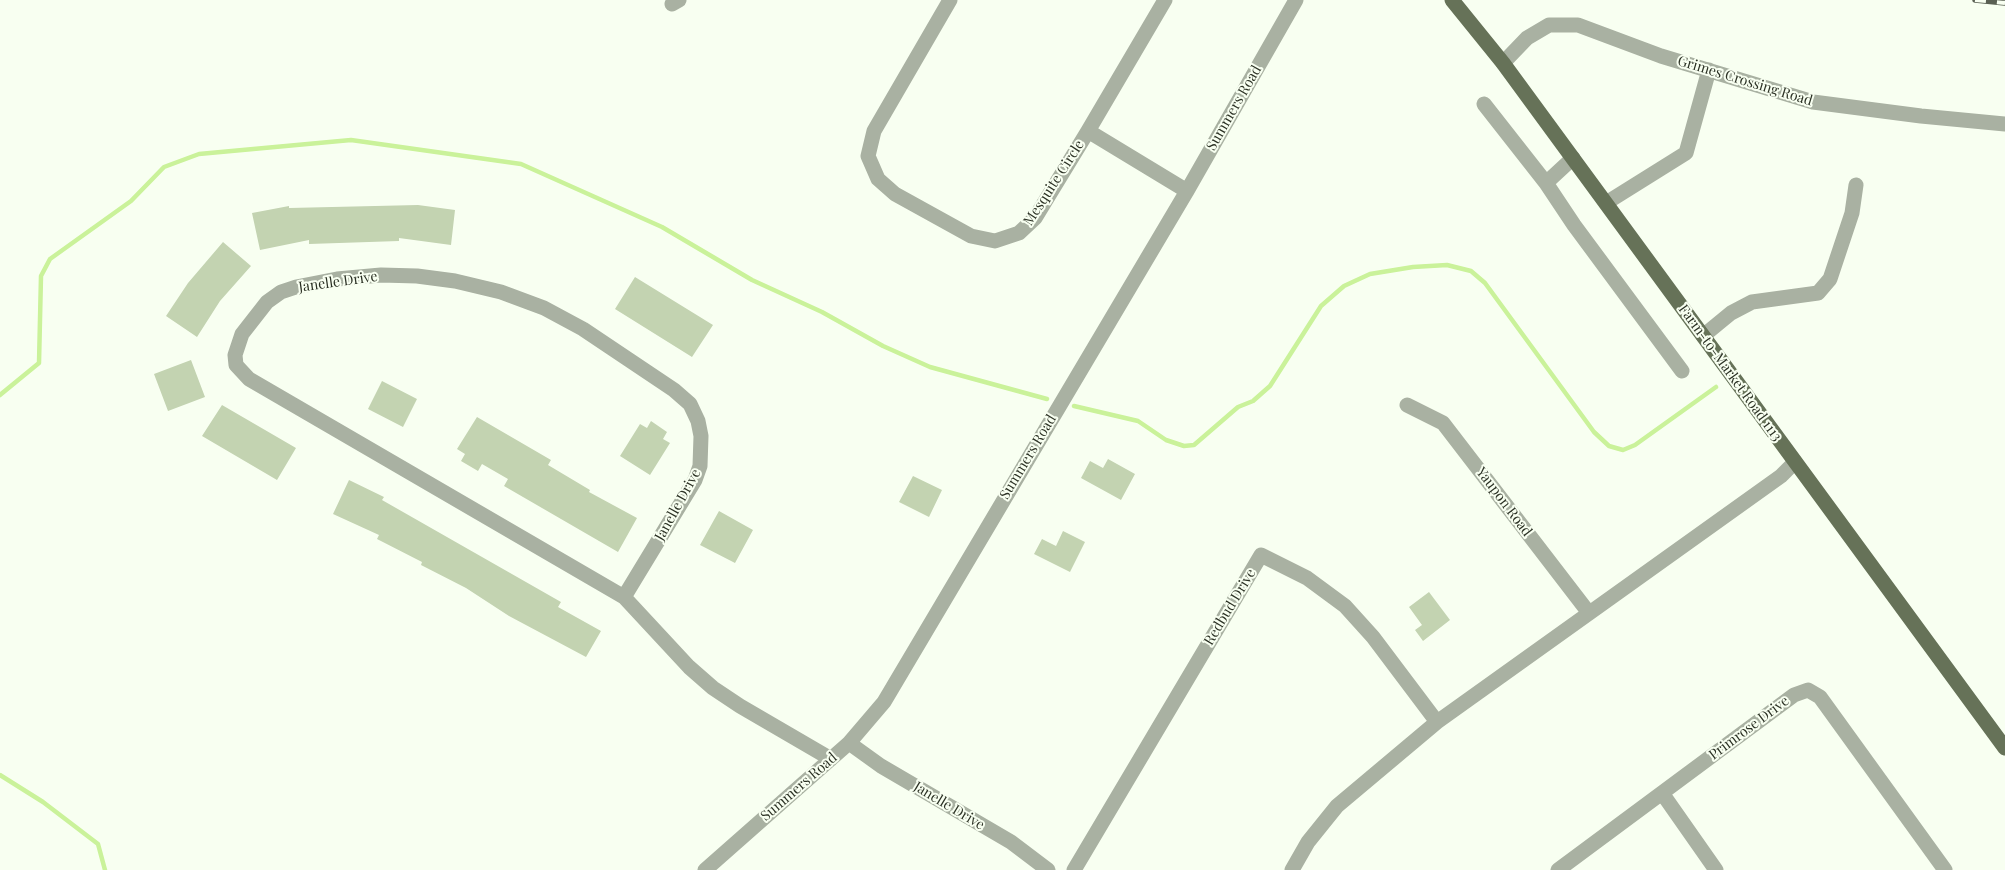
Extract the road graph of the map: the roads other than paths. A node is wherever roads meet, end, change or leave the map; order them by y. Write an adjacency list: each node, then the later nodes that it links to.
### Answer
1 (950, 0): 9 (street, Mesquite Circle)
2 (1164, 0): 9 (street, Mesquite Circle)
3 (1296, 0): 13 (street, Summers Road)
4 (1452, 0): 5 (main road, Farm-to-Market Road 1113)
5 (1503, 63): 6 (street, Grimes Crossing Road); 10 (main road, Farm-to-Market Road 1113)
6 (1709, 70): 8 (street, Grimes Crossing Road); 14 (street)
7 (1484, 104): 11 (street)
8 (2005, 124)
9 (1088, 132): 13 (street)
10 (1573, 158): 11 (street); 14 (main road, Farm-to-Market Road 1113)
11 (1546, 183): 16 (street)
12 (1856, 185): 15 (street)
13 (1187, 191): 22 (street, Summers Road)
14 (1606, 203): 15 (main road, Farm-to-Market Road 1113)
15 (1703, 336): 18 (main road, Farm-to-Market Road 1113)
16 (1682, 371)
17 (1407, 405): 20 (street, Yaupon Road)
18 (1795, 462): 20 (street); 23 (main road, Farm-to-Market Road 1113)
19 (624, 597): 19 (street, Janelle Drive); 24 (street, Janelle Drive)
20 (1589, 613): 21 (street)
21 (1437, 722): 28 (street, Redbud Drive); 29 (street)
22 (849, 743): 24 (street, Summers Road); 27 (street, Janelle Drive)
23 (2005, 748)
24 (831, 759): 26 (street, Summers Road)
25 (1662, 793): 30 (street, Primrose Drive); 31 (street); 32 (street, Primrose Drive)
26 (705, 870)
27 (1048, 870)
28 (1074, 870)
29 (1292, 870)
30 (1558, 870)
31 (1716, 870)
32 (1946, 870)

